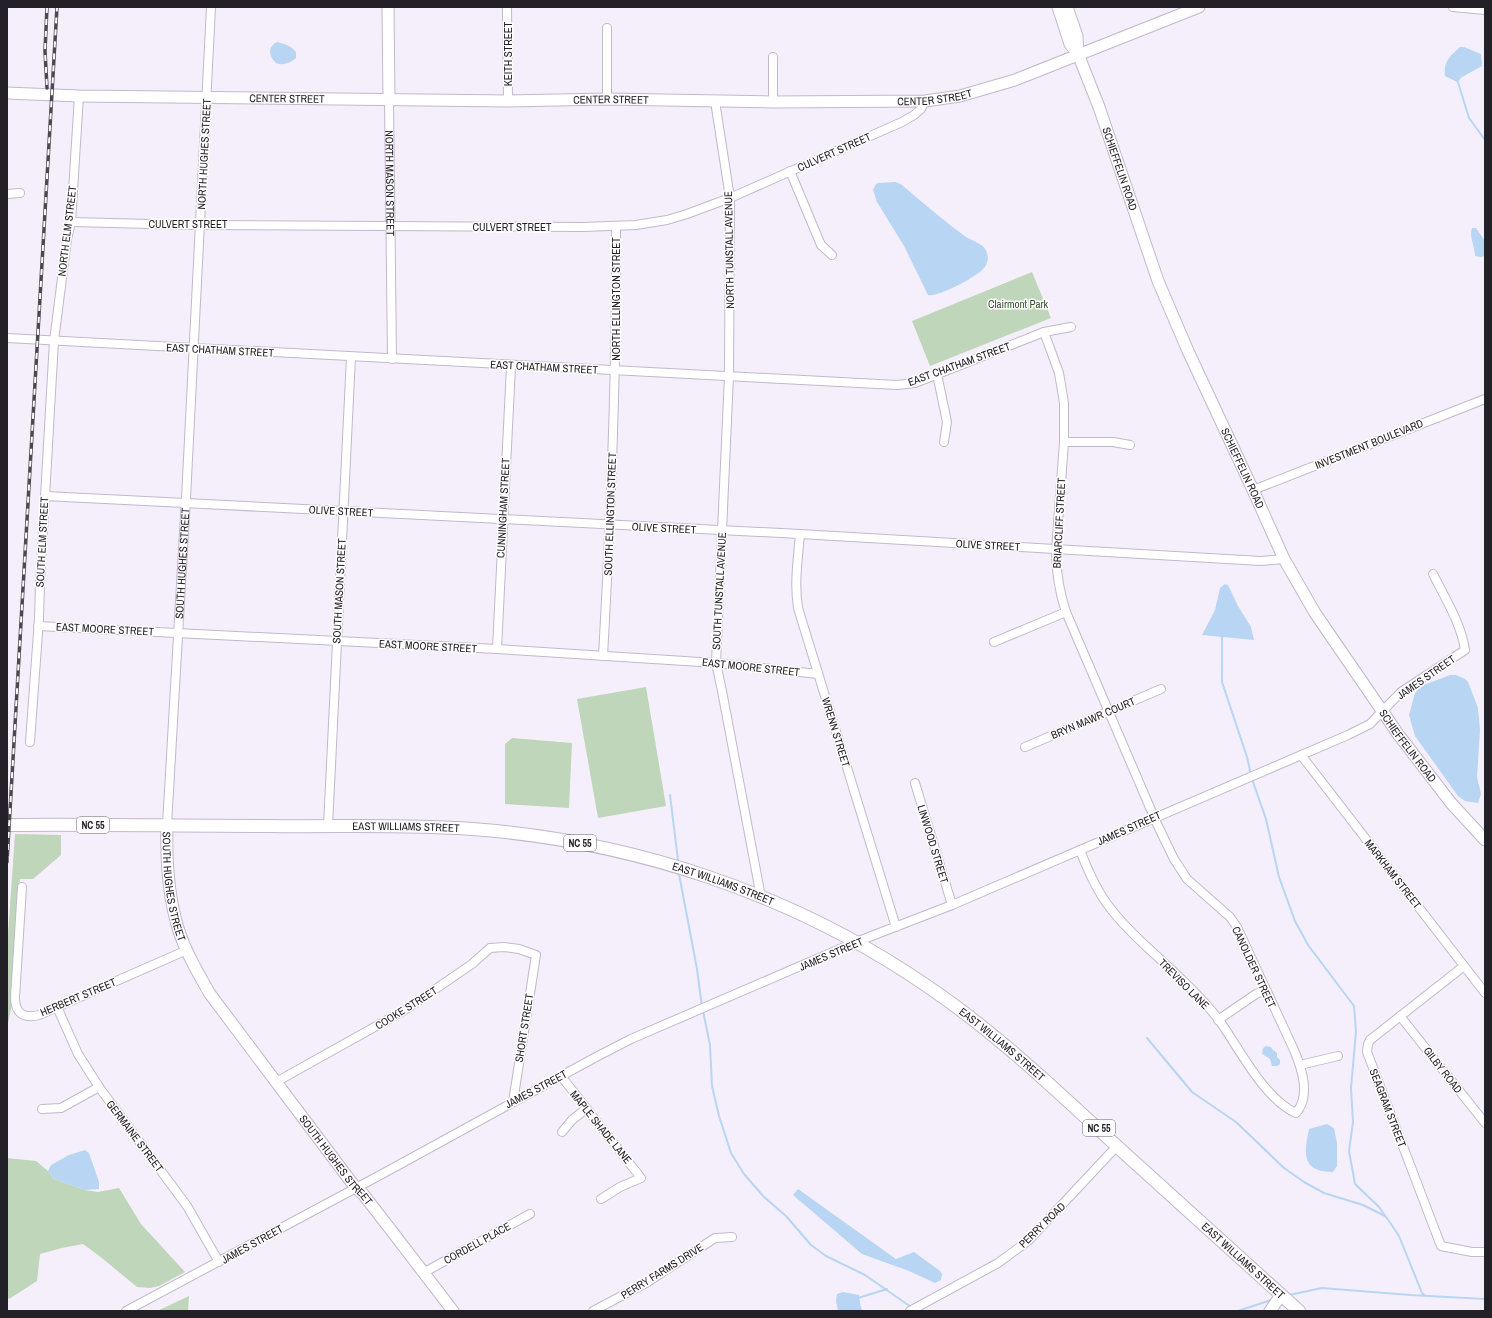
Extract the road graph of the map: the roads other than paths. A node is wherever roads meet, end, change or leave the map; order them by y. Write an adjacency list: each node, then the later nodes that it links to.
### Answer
1 (211, 7): 14 (street, NORTH HUGHES STREET)
2 (388, 7): 15 (street, NORTH MASON STREET)
3 (507, 7): 17 (street, KEITH STREET)
4 (1058, 7): 10 (street)
5 (1067, 7): 10 (street)
6 (1199, 7): 10 (street, CENTER STREET)
7 (1453, 7): 8 (street)
8 (1485, 10)
9 (607, 28): 16 (street)
10 (1078, 54): 19 (street, CENTER STREET); 45 (street, SCHIEFFELIN ROAD)
11 (773, 57): 20 (street)
12 (7, 93): 13 (street, CENTER STREET)
13 (79, 96): 14 (street, CENTER STREET); 25 (street, NORTH ELM STREET)
14 (207, 98): 15 (street, CENTER STREET); 26 (street, NORTH HUGHES STREET)
15 (389, 99): 17 (street, CENTER STREET); 27 (street, NORTH MASON STREET)
16 (607, 99): 17 (street, CENTER STREET); 18 (street, CENTER STREET)
17 (508, 101)
18 (715, 101): 20 (street, CENTER STREET); 24 (street, NORTH TUNSTALL AVENUE)
19 (925, 101): 20 (street, CENTER STREET); 21 (street, CULVERT STREET)
20 (773, 102)
21 (790, 171): 24 (street, CULVERT STREET); 29 (street)
22 (20, 193): 23 (street)
23 (7, 194)
24 (730, 198): 28 (street, CULVERT STREET); 40 (street, NORTH TUNSTALL AVENUE)
25 (71, 222): 26 (street, CULVERT STREET); 33 (street, NORTH ELM STREET)
26 (201, 224): 27 (street, CULVERT STREET); 34 (street, NORTH HUGHES STREET)
27 (391, 226): 28 (street, CULVERT STREET); 36 (street, NORTH MASON STREET)
28 (616, 226): 38 (street, NORTH ELLINGTON STREET)
29 (832, 255)
30 (1071, 327): 31 (street, EAST CHATHAM STREET)
31 (1044, 332): 39 (street, EAST CHATHAM STREET); 43 (street, BRIARCLIFF STREET)
32 (7, 338): 33 (street, EAST CHATHAM STREET)
33 (54, 342): 34 (street, EAST CHATHAM STREET); 46 (street, SOUTH ELM STREET)
34 (193, 348): 35 (street, EAST CHATHAM STREET); 47 (street, SOUTH HUGHES STREET)
35 (351, 357): 36 (street, EAST CHATHAM STREET); 48 (street, SOUTH MASON STREET)
36 (392, 359): 37 (street, EAST CHATHAM STREET)
37 (511, 366): 38 (street, EAST CHATHAM STREET); 49 (street, CUNNINGHAM STREET)
38 (616, 371): 40 (street, EAST CHATHAM STREET); 50 (street, SOUTH ELLINGTON STREET)
39 (937, 374): 40 (street, EAST CHATHAM STREET); 42 (street)
40 (730, 376): 51 (street, SOUTH TUNSTALL AVENUE)
41 (1485, 398): 45 (street, INVESTMENT BOULEVARD)
42 (944, 442)
43 (1064, 442): 44 (street); 53 (street, BRIARCLIFF STREET)
44 (1130, 445)
45 (1253, 490): 54 (street, SCHIEFFELIN ROAD)
46 (45, 496): 47 (street, OLIVE STREET); 57 (street, SOUTH ELM STREET)
47 (185, 503): 48 (street, OLIVE STREET); 58 (street, SOUTH HUGHES STREET)
48 (343, 511): 49 (street, OLIVE STREET); 59 (street, SOUTH MASON STREET)
49 (502, 520): 50 (street, OLIVE STREET); 61 (street, CUNNINGHAM STREET)
50 (610, 525): 51 (street, OLIVE STREET); 62 (street, SOUTH ELLINGTON STREET)
51 (722, 531): 52 (street, OLIVE STREET); 63 (street, SOUTH TUNSTALL AVENUE)
52 (800, 534): 53 (street, OLIVE STREET); 64 (street, WRENN STREET)
53 (1056, 550): 54 (street, OLIVE STREET); 56 (street, BRIARCLIFF STREET)
54 (1284, 559): 66 (street, SCHIEFFELIN ROAD)
55 (1433, 574): 66 (street, JAMES STREET)
56 (1066, 612): 60 (street); 67 (street, BRIARCLIFF STREET)
57 (38, 626): 58 (street, EAST MOORE STREET); 68 (street, SOUTH ELM STREET)
58 (177, 633): 59 (street, EAST MOORE STREET); 74 (street, SOUTH HUGHES STREET)
59 (337, 640): 61 (street, EAST MOORE STREET); 75 (street, SOUTH MASON STREET)
60 (994, 642)
61 (496, 649): 62 (street, EAST MOORE STREET)
62 (603, 656): 63 (street, EAST MOORE STREET)
63 (716, 663): 64 (street, EAST MOORE STREET); 79 (street, SOUTH TUNSTALL AVENUE)
64 (818, 674): 81 (street, WRENN STREET)
65 (1161, 689): 67 (street, BRYN MAWR COURT)
66 (1382, 710): 70 (street, JAMES STREET); 76 (street, SCHIEFFELIN ROAD)
67 (1109, 711): 69 (street, BRYN MAWR COURT); 72 (street, BRIARCLIFF STREET)
68 (30, 742)
69 (1025, 747)
70 (1301, 755): 72 (street, JAMES STREET); 85 (street, MARKHAM STREET)
71 (915, 783): 80 (street, LINWOOD STREET)
72 (1154, 817): 77 (street, JAMES STREET); 86 (street, CANOLDER STREET)
73 (7, 825): 74 (main road, EAST WILLIAMS STREET / NC 55)
74 (167, 825): 75 (main road, EAST WILLIAMS STREET / NC 55); 83 (street, SOUTH HUGHES STREET)
75 (328, 826): 79 (main road, EAST WILLIAMS STREET / NC 55)
76 (1485, 840)
77 (1080, 850): 80 (street, JAMES STREET); 90 (street, TREVISO LANE)
78 (22, 887): 88 (street, HERBERT STREET)
79 (761, 897): 82 (main road, EAST WILLIAMS STREET / NC 55)
80 (952, 905): 81 (street, JAMES STREET)
81 (896, 927): 82 (street, JAMES STREET)
82 (856, 942): 93 (street, JAMES STREET); 102 (main road, EAST WILLIAMS STREET / NC 55)
83 (187, 950): 88 (street, HERBERT STREET); 94 (street, SOUTH HUGHES STREET)
84 (536, 955): 94 (street, COOKE STREET); 96 (street, SHORT STREET)
85 (1464, 966): 87 (street, MARKHAM STREET); 89 (street, SEAGRAM STREET)
86 (1265, 990): 90 (street); 92 (street, CANOLDER STREET)
87 (1485, 993)
88 (57, 1007): 95 (street, GERMAINE STREET)
89 (1400, 1016): 100 (street, GILBY ROAD); 107 (street, SEAGRAM STREET)
90 (1218, 1020): 99 (street, TREVISO LANE)
91 (1338, 1056): 92 (street)
92 (1300, 1065): 99 (street, CANOLDER STREET)
93 (561, 1076): 96 (street, JAMES STREET); 98 (street, MAPLE SHADE LANE)
94 (276, 1082): 103 (street, SOUTH HUGHES STREET)
95 (99, 1087): 97 (street); 108 (street, GERMAINE STREET)
96 (513, 1102): 103 (street, JAMES STREET)
97 (42, 1109)
98 (586, 1109): 101 (street); 104 (street, MAPLE SHADE LANE)
99 (1296, 1113)
100 (1485, 1123)
101 (562, 1132)
102 (1117, 1146): 110 (main road, EAST WILLIAMS STREET / NC 55); 116 (street, PERRY ROAD)
103 (355, 1187): 108 (street, JAMES STREET); 109 (street, SOUTH HUGHES STREET)
104 (601, 1199)
105 (530, 1214): 109 (street, CORDELL PLACE)
106 (732, 1237): 111 (street, PERRY FARMS DRIVE)
107 (1485, 1252)
108 (219, 1262): 113 (street, JAMES STREET)
109 (424, 1273): 114 (street, SOUTH HUGHES STREET)
110 (1281, 1295): 112 (main road, EAST WILLIAMS STREET / NC 55); 117 (street)
111 (602, 1309): 115 (street, PERRY FARMS DRIVE)
112 (1293, 1309)
113 (126, 1311)
114 (453, 1311)
115 (593, 1311)
116 (910, 1311)
117 (1270, 1311)

